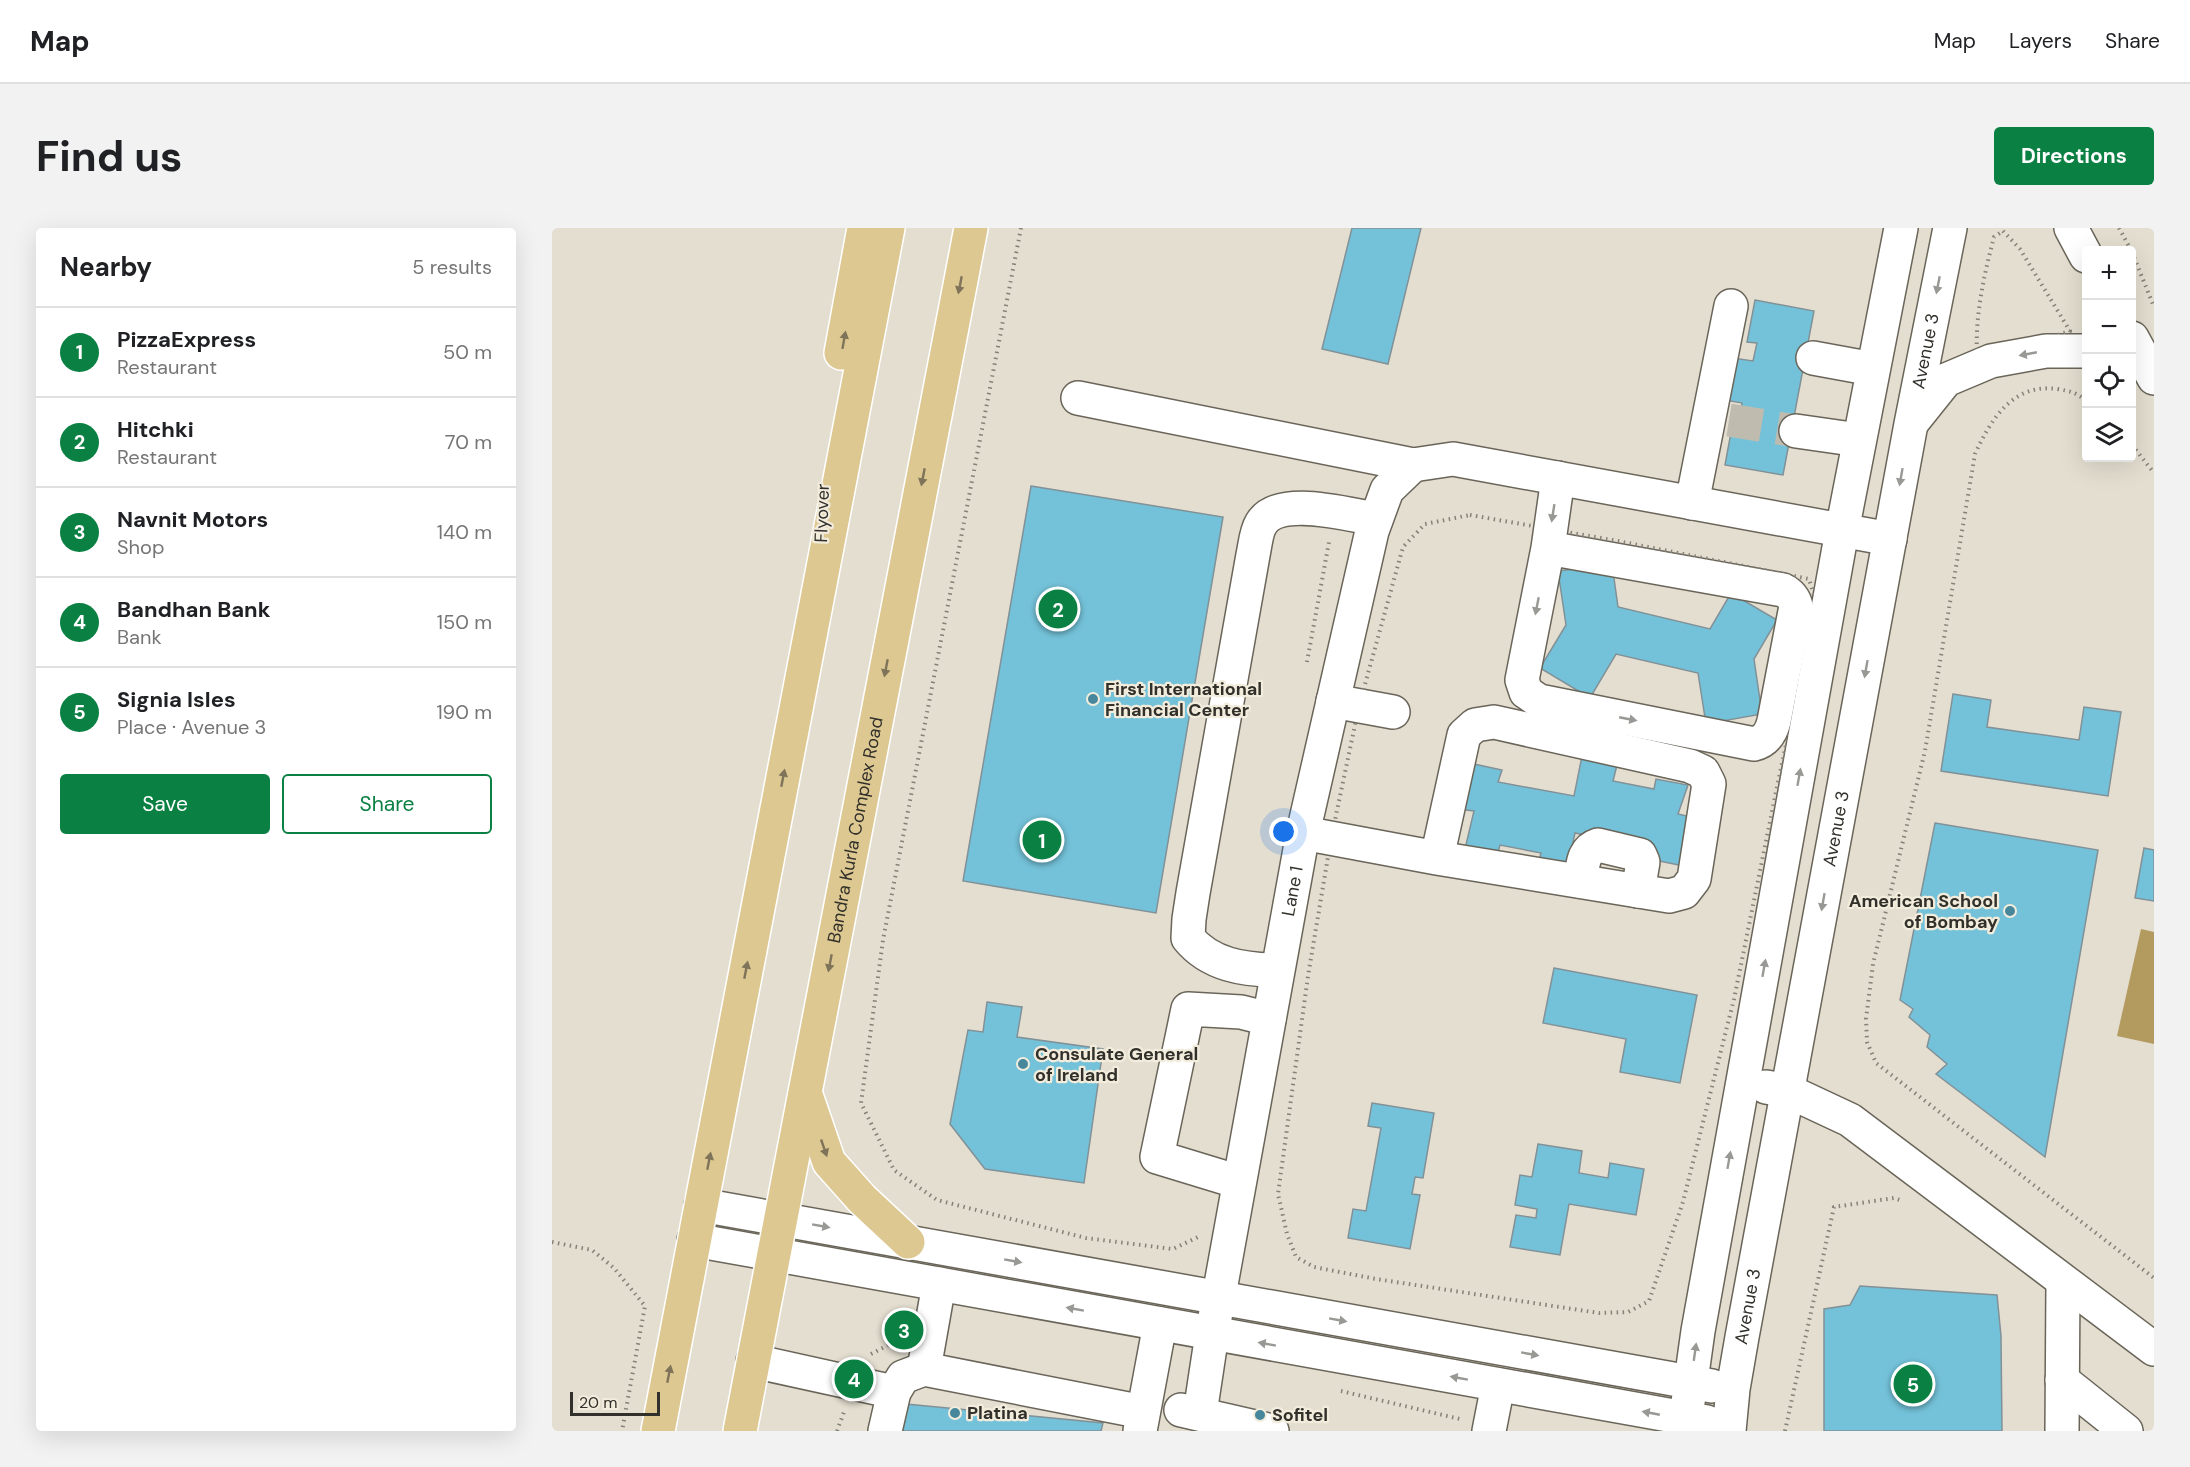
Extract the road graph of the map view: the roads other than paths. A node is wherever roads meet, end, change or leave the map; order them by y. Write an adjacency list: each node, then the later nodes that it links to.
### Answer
1 (864, 228): 23 (main road, Flyover, one-way to 1)
2 (888, 228): 23 (main road)
3 (971, 228): 33 (main road, Bandra Kurla Complex Road, one-way to 33)
4 (1901, 228): 11 (street)
5 (1950, 228): 13 (street, Avenue 3, one-way to 13)
6 (2071, 228): 7 (street)
7 (2082, 249)
8 (1731, 306): 18 (street)
9 (2082, 351): 13 (street, one-way to 13)
10 (1813, 357): 11 (street)
11 (1873, 369): 15 (street)
12 (1078, 398): 16 (street)
13 (1911, 424): 22 (street, Avenue 3, one-way to 22)
14 (1796, 431): 15 (street)
15 (1859, 441): 20 (street)
16 (1413, 465): 17 (street); 19 (street, Lane 1)
17 (1558, 478): 18 (street); 21 (street, one-way to 21)
18 (1692, 503): 20 (street)
19 (1376, 519): 24 (street, Lane 1); 29 (street)
20 (1842, 531): 22 (street); 26 (street)
21 (1549, 538): 26 (street); 26 (street, one-way to 26)
22 (1890, 538): 32 (street, Avenue 3, one-way to 32)
23 (819, 588): 35 (main road, one-way to 23)
24 (1346, 704): 25 (street); 27 (street, Lane 1)
25 (1393, 712)
26 (1791, 723): 31 (street, one-way to 26)
27 (1317, 836): 28 (street); 29 (street, Lane 1)
28 (1437, 858): 28 (street)
29 (1277, 970): 30 (street, Lane 1)
30 (1269, 1019): 34 (street, Lane 1); 34 (street)
31 (1744, 1083): 32 (street); 49 (street, one-way to 31)
32 (1788, 1091): 40 (street); 51 (street, Avenue 3)
33 (805, 1093): 36 (main road, Bandra Kurla Complex Road); 38 (main road, one-way to 38)
34 (1239, 1182): 42 (street, Lane 1)
35 (701, 1205): 36 (street); 37 (main road)
36 (781, 1219): 38 (street, one-way to 38); 39 (main road, Bandra Kurla Complex Road)
37 (694, 1240): 39 (street); 56 (main road, one-way to 37)
38 (908, 1242): 42 (street, one-way to 42)
39 (774, 1255): 41 (street); 46 (main road, Bandra Kurla Complex Road)
40 (2063, 1282): 45 (street); 48 (street)
41 (939, 1284): 43 (street, one-way to 41); 47 (street)
42 (1218, 1298): 44 (street, Lane 1); 49 (street, one-way to 49)
43 (1160, 1324): 44 (street); 53 (street)
44 (1212, 1334): 50 (street, one-way to 44); 59 (street, Lane 1)
45 (2154, 1349)
46 (753, 1361): 52 (street); 57 (main road, Bandra Kurla Complex Road)
47 (924, 1369): 52 (street); 53 (street)
48 (2062, 1380): 61 (street); 62 (street)
49 (1690, 1383): 51 (street); 54 (street)
50 (1498, 1385): 54 (street, one-way to 50); 60 (street)
51 (1733, 1389): 55 (street, Avenue 3)
52 (894, 1392): 58 (street)
53 (1141, 1422)
54 (1685, 1425): 55 (street)
55 (1729, 1428)
56 (658, 1431)
57 (740, 1431)
58 (885, 1431)
59 (1272, 1431)
60 (1489, 1431)
61 (2062, 1431)
62 (2126, 1431)

